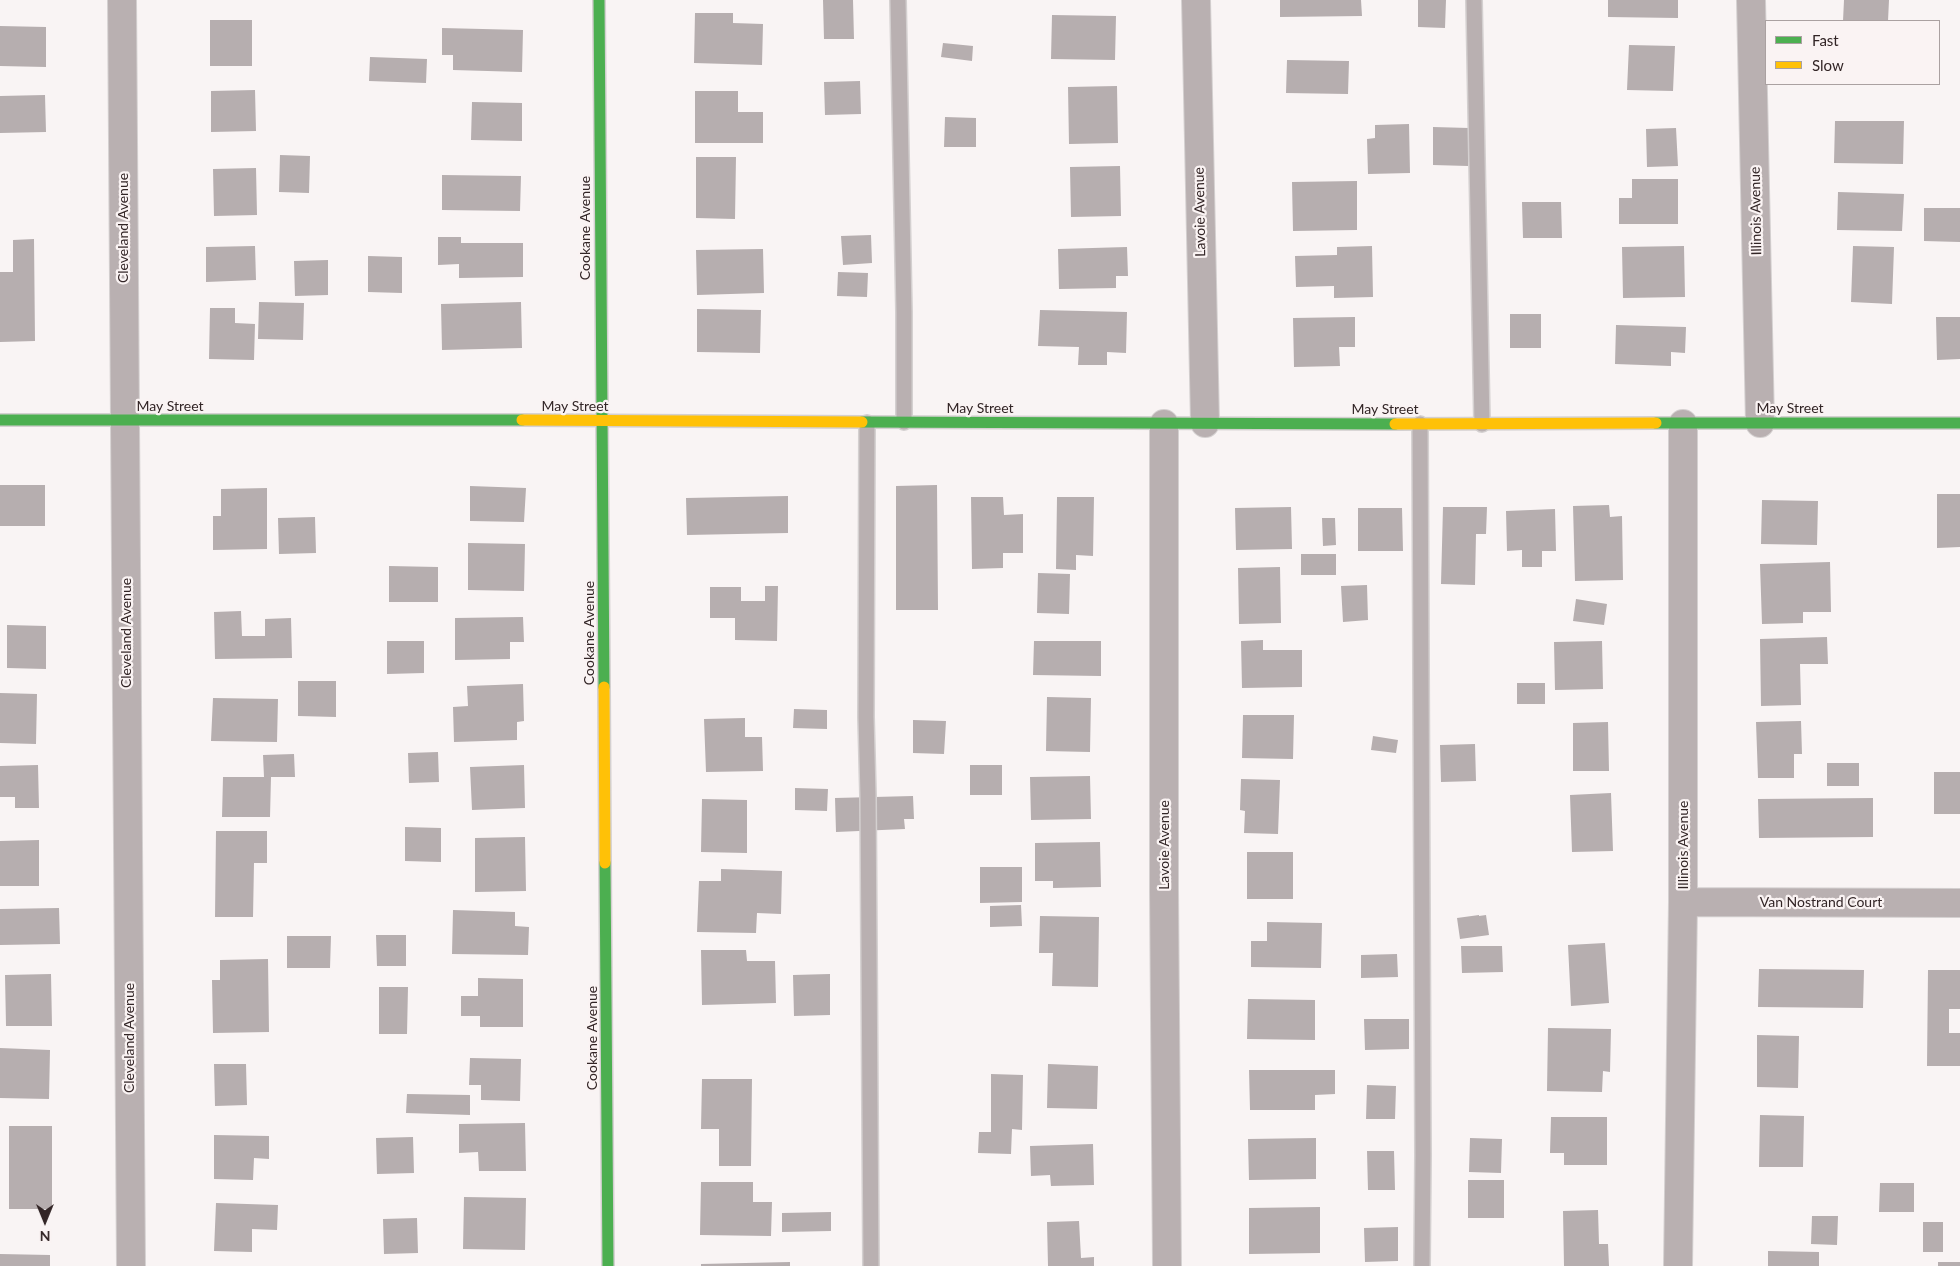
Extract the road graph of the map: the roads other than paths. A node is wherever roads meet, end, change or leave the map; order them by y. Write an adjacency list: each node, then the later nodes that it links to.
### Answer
1 (122, 0): 9 (street, Cleveland Avenue)
2 (598, 0): 8 (street, Cookane Avenue)
3 (898, 0): 10 (lane)
4 (1196, 0): 12 (street, Lavoie Avenue)
5 (1474, 0): 17 (lane)
6 (1751, 0): 13 (street, Illinois Avenue)
7 (0, 420): 9 (street, May Street)
8 (602, 420): 9 (street, May Street); 11 (street, May Street); 22 (street, Cookane Avenue)
9 (125, 421): 21 (street, Cleveland Avenue)
10 (904, 422): 11 (street, May Street); 15 (street, May Street)
11 (867, 423): 23 (lane)
12 (1205, 423): 15 (street, May Street); 16 (street, May Street)
13 (1760, 423): 14 (street, May Street); 18 (street, May Street)
14 (1960, 423)
15 (1164, 424): 24 (street, Lavoie Avenue)
16 (1420, 424): 17 (street, May Street); 25 (lane)
17 (1482, 424): 18 (street, May Street)
18 (1683, 424): 19 (street, Illinois Avenue)
19 (1683, 902): 20 (street, Van Nostrand Court); 26 (street, Illinois Avenue)
20 (1960, 903)
21 (131, 1266)
22 (608, 1266)
23 (871, 1266)
24 (1167, 1266)
25 (1422, 1266)
26 (1678, 1266)

